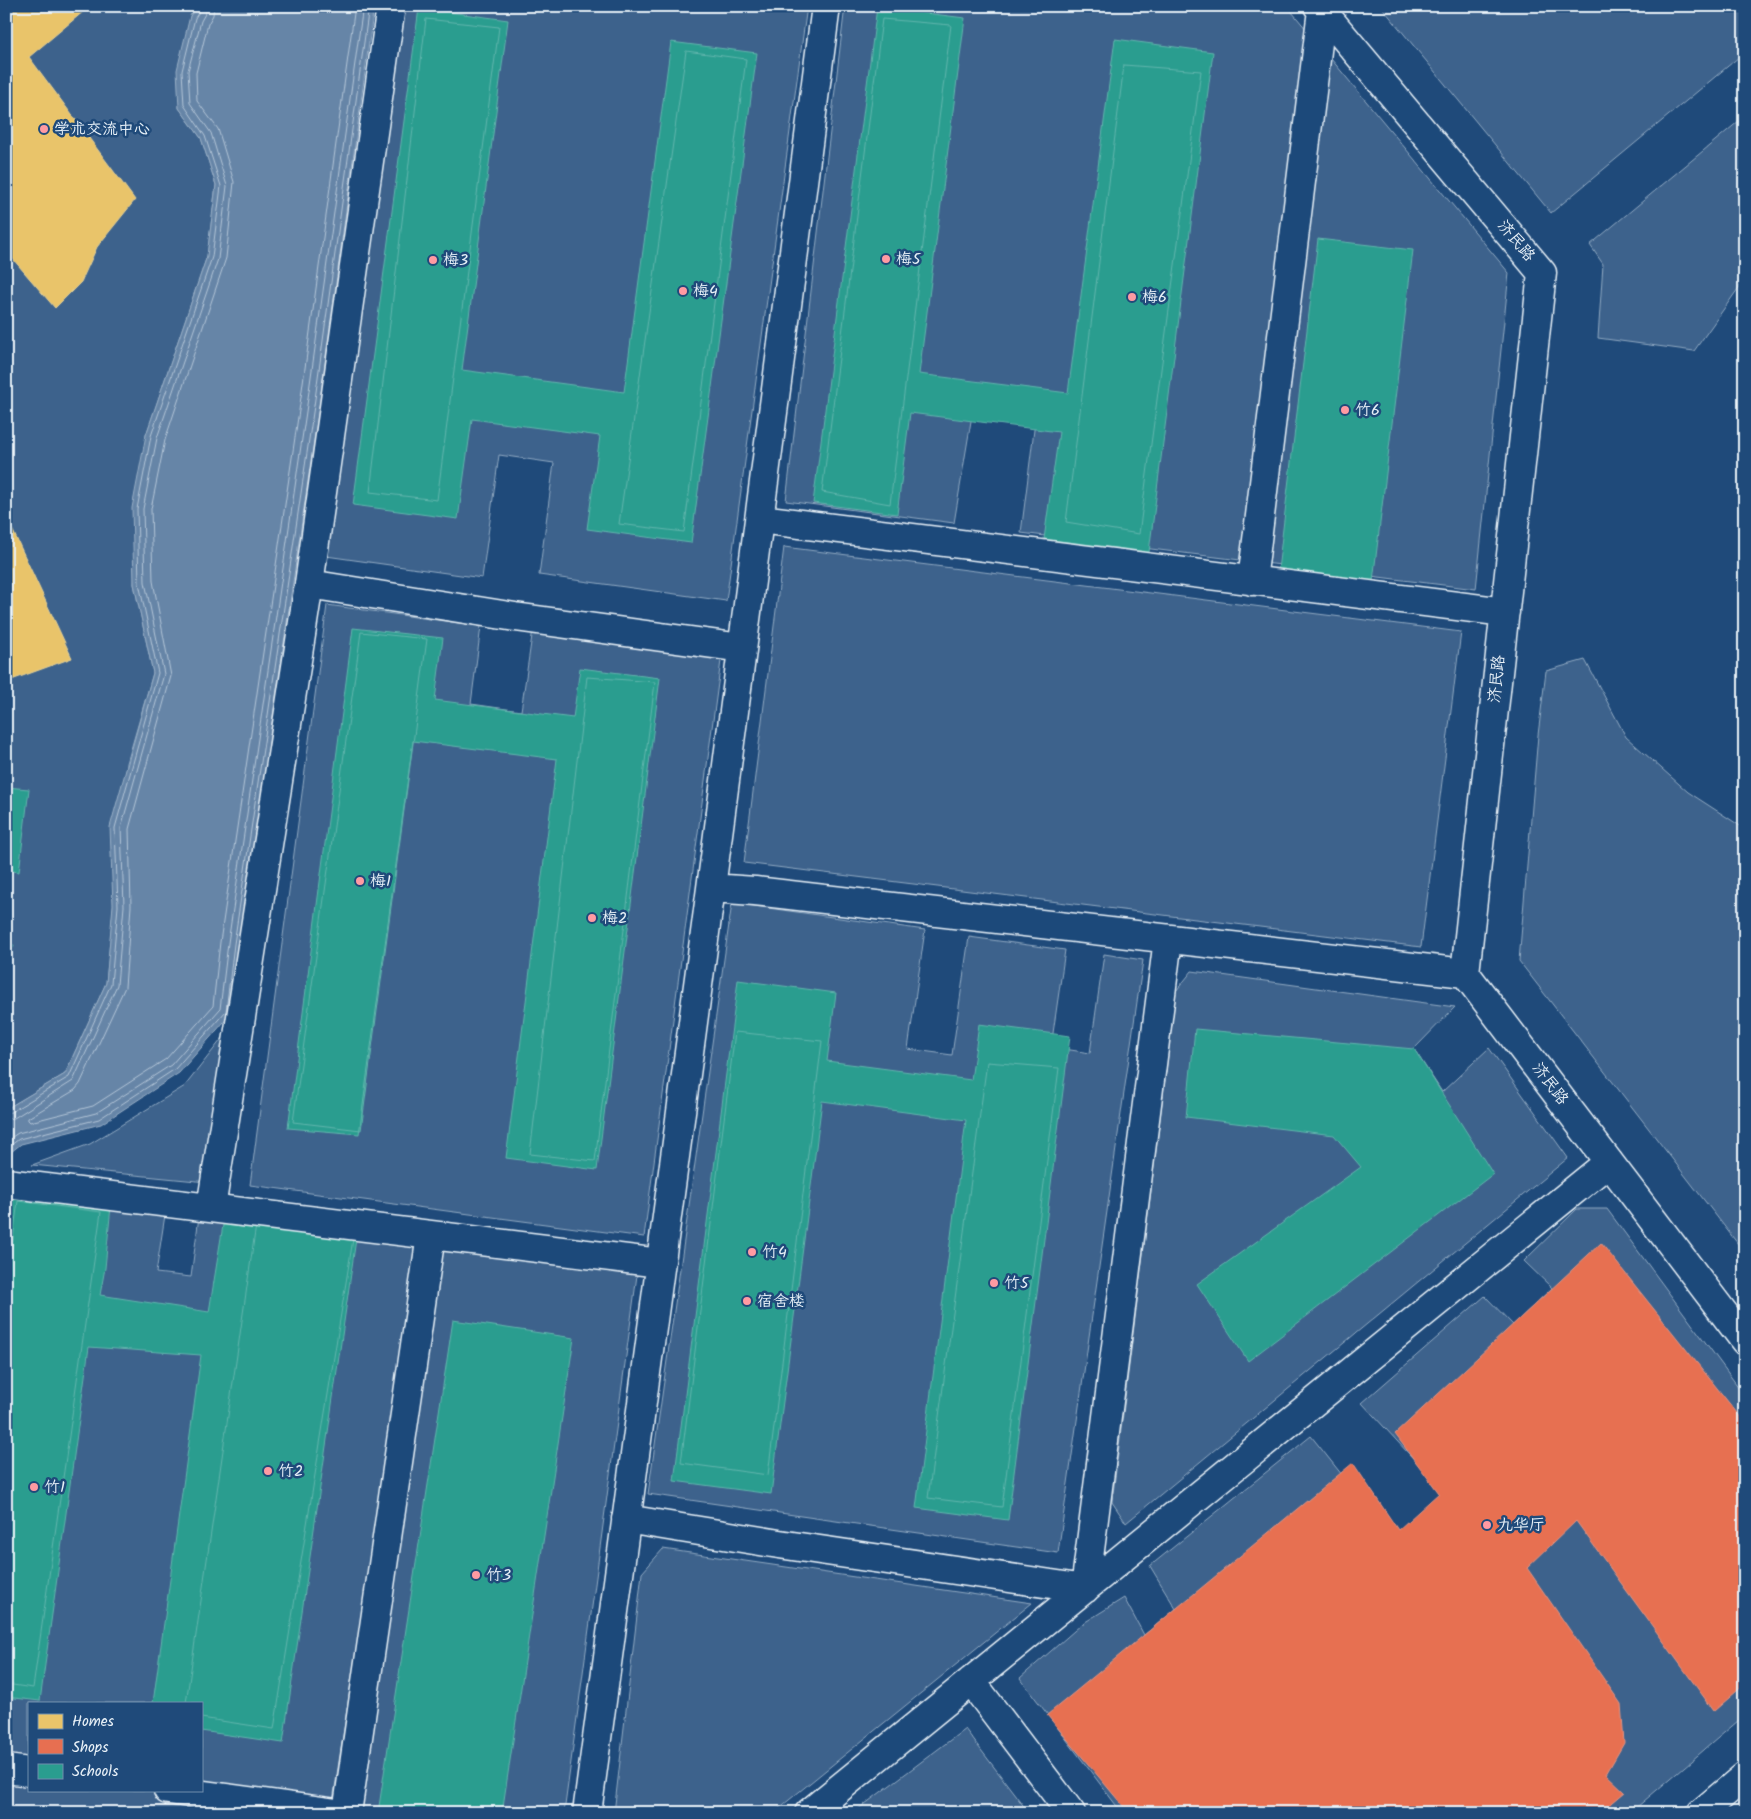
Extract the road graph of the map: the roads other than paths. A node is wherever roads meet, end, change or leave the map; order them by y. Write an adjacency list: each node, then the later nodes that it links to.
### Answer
1 (391, 6): 6 (street)
2 (826, 6): 4 (street)
3 (1320, 8): 5 (street); 7 (street, 济民路)
4 (760, 519): 5 (street); 8 (street)
5 (1252, 581): 7 (street)
6 (309, 584): 8 (street); 14 (street)
7 (1505, 612): 11 (street, 济民路)
8 (742, 648): 9 (street)
9 (711, 888): 10 (street); 16 (street)
10 (1168, 939): 11 (street); 19 (street)
11 (1466, 973): 12 (street, 济民路)
12 (1609, 1162): 17 (street, 济民路); 19 (street)
13 (6, 1183): 14 (street)
14 (211, 1208): 15 (street)
15 (431, 1235): 16 (street); 26 (street)
16 (660, 1263): 18 (street)
17 (1745, 1341)
18 (626, 1519): 19 (street); 27 (street)
19 (1085, 1588): 20 (street)
20 (971, 1680): 28 (street); 29 (street)
21 (6, 1769): 22 (street)
22 (28, 1772)
23 (1745, 1776): 30 (street)
24 (183, 1792): 25 (street)
25 (337, 1813)
26 (346, 1813)
27 (587, 1813)
28 (809, 1813)
29 (1071, 1813)
30 (1701, 1813)

